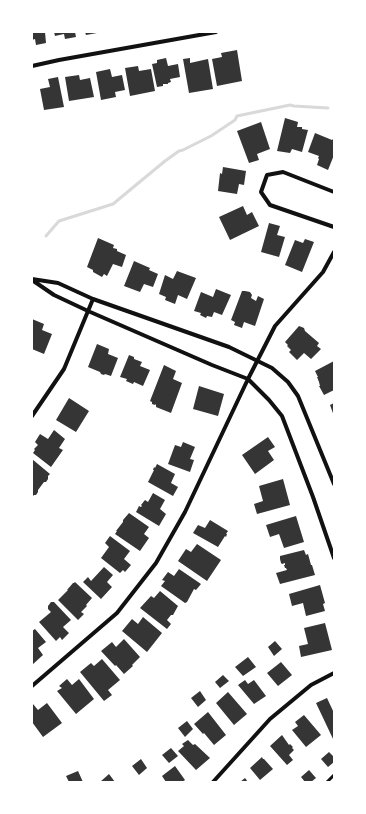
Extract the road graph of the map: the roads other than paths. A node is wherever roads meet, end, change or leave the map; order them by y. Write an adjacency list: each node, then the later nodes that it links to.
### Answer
1 (215, 32): 2 (street)
2 (32, 66)
3 (334, 192): 4 (street)
4 (334, 227)
5 (334, 252): 9 (street)
6 (32, 280): 7 (street); 8 (street)
7 (94, 299): 8 (street); 9 (street)
8 (88, 312): 10 (street); 11 (street)
9 (257, 360): 10 (street); 12 (street)
10 (248, 379): 13 (street); 15 (street)
11 (32, 416)
12 (334, 484)
13 (334, 558)
14 (334, 673): 17 (street)
15 (32, 686)
16 (334, 775): 18 (lane)
17 (213, 782)
18 (327, 782)

